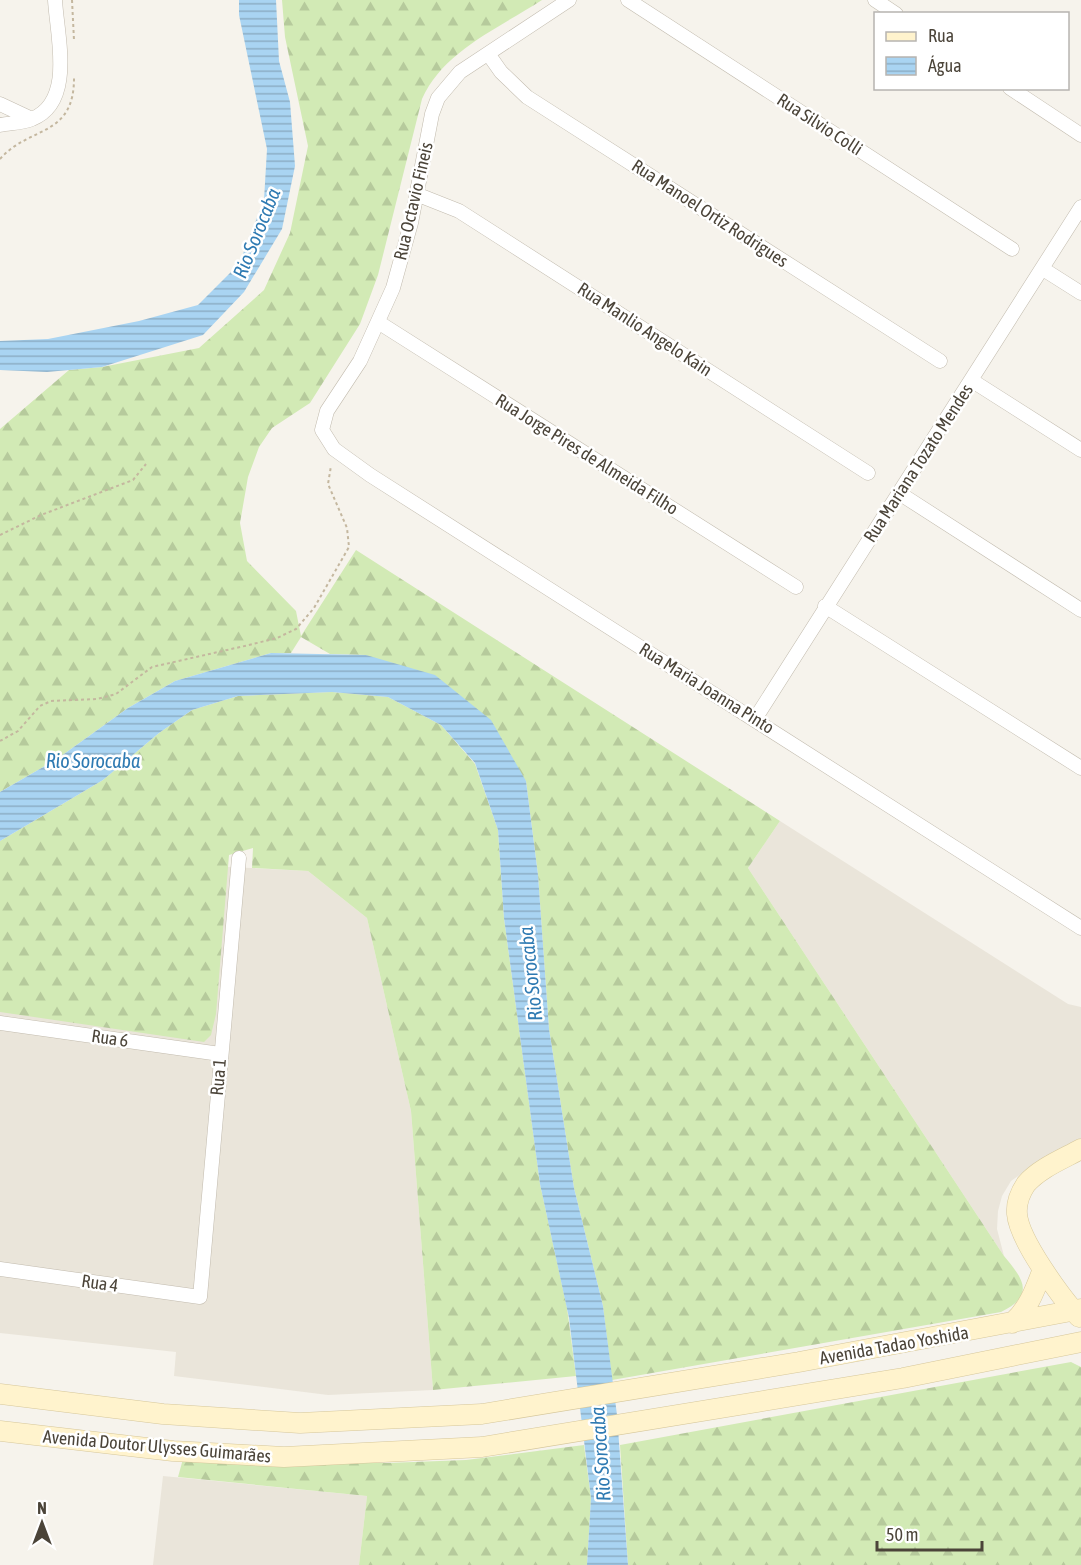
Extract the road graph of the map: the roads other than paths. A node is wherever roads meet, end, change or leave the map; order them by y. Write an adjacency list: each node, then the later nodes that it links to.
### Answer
1 (55, 0): 9 (street)
2 (569, 0): 6 (street, Rua Octavio Fineis)
3 (628, 0): 14 (street, Rua Silvio Colli)
4 (875, 0): 5 (street)
5 (893, 12)
6 (489, 55): 12 (street, Rua Octavio Fineis); 18 (street, Rua Manoel Ortiz Rodrigues)
7 (1013, 90): 11 (street)
8 (0, 105): 9 (street)
9 (32, 119): 10 (street)
10 (0, 125)
11 (1081, 135)
12 (416, 194): 17 (street, Rua Octavio Fineis); 22 (street, Rua Manlio Angelo Kain)
13 (1081, 207): 15 (street, Rua Mariana Tozato Mendes)
14 (1012, 249)
15 (1043, 269): 16 (street); 19 (street, Rua Mariana Tozato Mendes)
16 (1081, 293)
17 (378, 322): 20 (street, Rua Octavio Fineis); 24 (street, Rua Jorge Pires de Almeida Filho)
18 (940, 361)
19 (971, 380): 21 (street); 23 (street, Rua Mariana Tozato Mendes)
20 (334, 449): 27 (street, Rua Maria Joanna Pinto)
21 (1081, 450)
22 (868, 473)
23 (899, 494): 25 (street, Rua Mariana Tozato Mendes); 26 (street)
24 (796, 587)
25 (825, 606): 27 (street, Rua Mariana Tozato Mendes); 28 (street)
26 (1081, 610)
27 (755, 718): 30 (street, Rua Maria Joanna Pinto)
28 (1081, 768)
29 (239, 858): 32 (street, Rua 1)
30 (1081, 928)
31 (0, 1023): 32 (street, Rua 6)
32 (220, 1054): 36 (street, Rua 1)
33 (1081, 1149): 35 (main road)
34 (0, 1269): 36 (street, Rua 4)
35 (1043, 1269): 37 (main road); 38 (main road)
36 (200, 1297)
37 (1078, 1313): 38 (main road, Avenida Tadao Yoshida)
38 (1012, 1323): 41 (main road, Avenida Tadao Yoshida)
39 (1081, 1342): 43 (main road, Avenida Tadao Yoshida)
40 (0, 1394): 41 (main road, Avenida Doutor Ulysses Guimarães)
41 (310, 1423)
42 (0, 1431): 43 (main road, Avenida Doutor Ulysses Guimarães)
43 (315, 1457)

